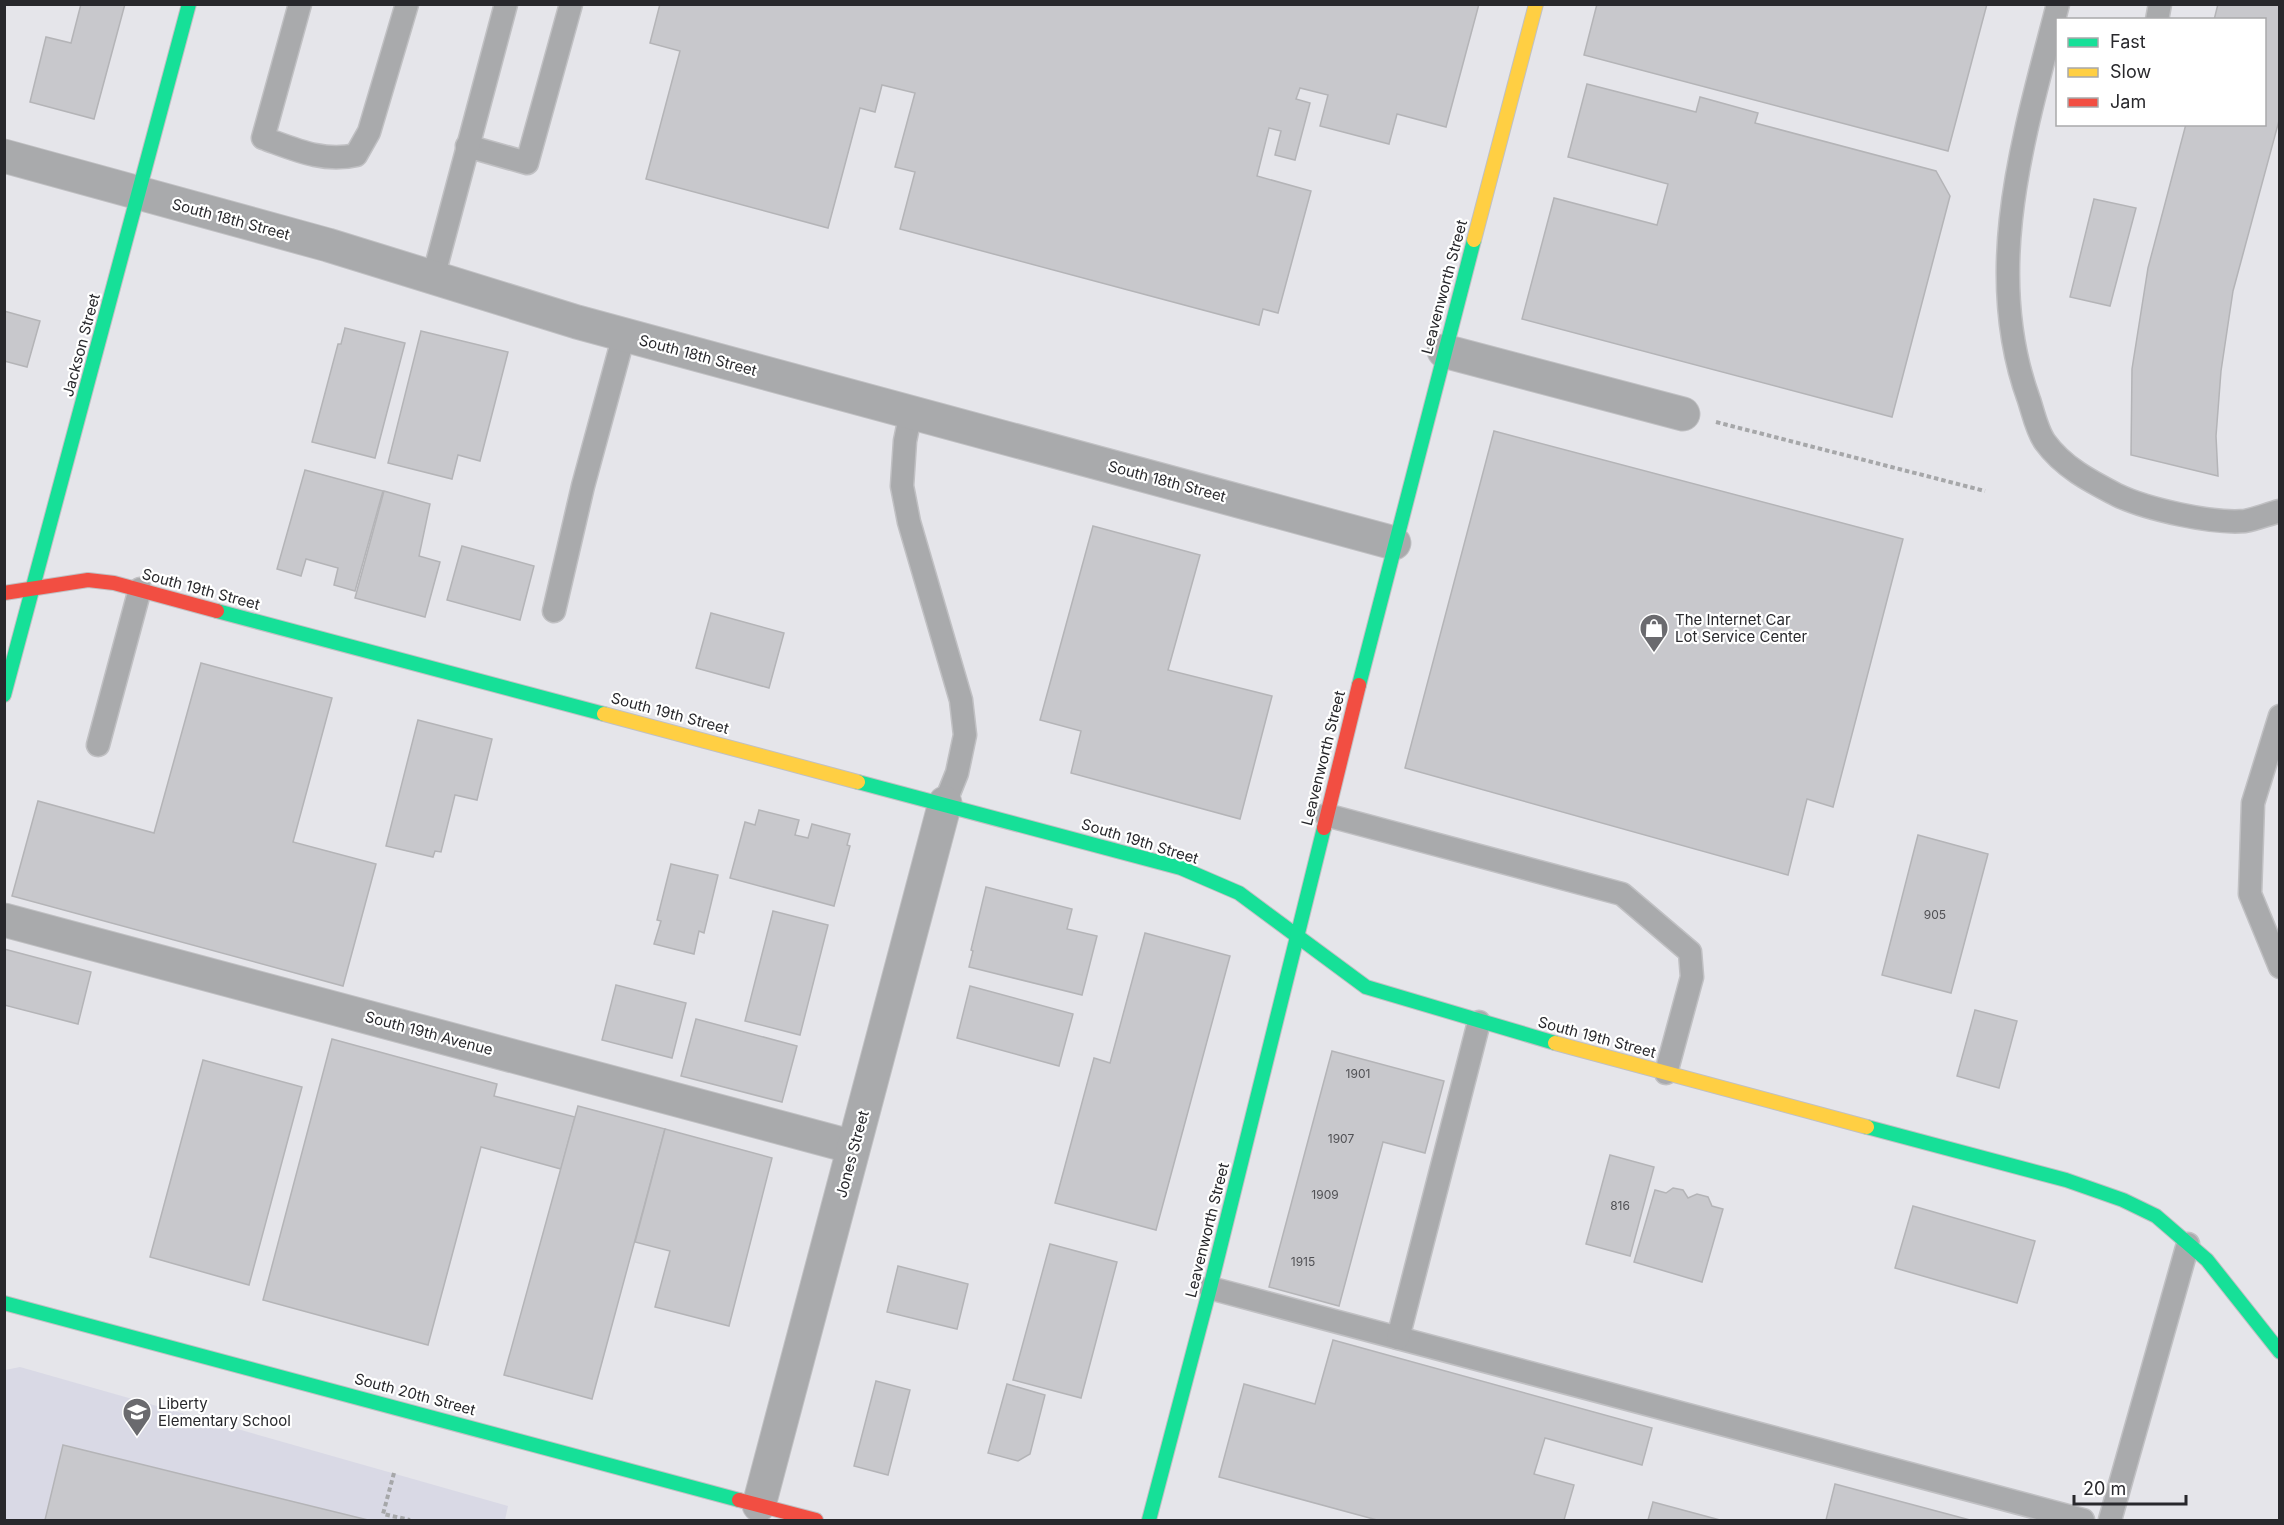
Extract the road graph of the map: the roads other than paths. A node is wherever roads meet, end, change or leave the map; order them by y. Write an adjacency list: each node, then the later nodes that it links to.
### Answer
1 (189, 4): 10 (main road, Jackson Street)
2 (300, 4): 3 (lane)
3 (407, 4)
4 (506, 4): 8 (lane)
5 (570, 4): 8 (lane)
6 (1536, 4): 13 (main road, Leavenworth Street)
7 (2058, 4): 16 (lane)
8 (467, 146): 11 (lane)
9 (4, 156): 10 (street, South 18th Street)
10 (139, 193): 11 (street, South 18th Street); 18 (main road, Jackson Street)
11 (433, 278): 12 (street, South 18th Street)
12 (624, 335): 14 (street, South 18th Street); 21 (lane)
13 (1444, 351): 15 (street); 17 (main road, Leavenworth Street)
14 (911, 412): 17 (street, South 18th Street); 25 (lane)
15 (1683, 414)
16 (2280, 511)
17 (1394, 543): 26 (main road, Leavenworth Street)
18 (32, 589): 19 (main road, South 19th Street); 20 (main road, South 19th Street); 22 (main road, Jackson Street)
19 (140, 590): 24 (lane); 25 (main road, South 19th Street)
20 (4, 593)
21 (554, 611)
22 (4, 694)
23 (2280, 716): 29 (lane)
24 (98, 745)
25 (945, 803): 28 (main road, South 19th Street); 32 (street, Jones Street)
26 (1326, 815): 28 (main road, Leavenworth Street); 31 (lane)
27 (4, 920): 32 (street, South 19th Avenue)
28 (1296, 936): 30 (main road, South 19th Street); 34 (main road, Leavenworth Street)
29 (2280, 967)
30 (1479, 1022): 31 (main road, South 19th Street); 36 (lane)
31 (1666, 1073): 33 (main road, South 19th Street)
32 (853, 1147): 38 (street, Jones Street)
33 (2188, 1244): 37 (main road, South 19th Street); 42 (lane)
34 (1210, 1288): 36 (lane); 40 (main road, Leavenworth Street)
35 (4, 1303): 38 (main road, South 20th Street)
36 (1398, 1338): 41 (lane)
37 (2280, 1352)
38 (759, 1505): 39 (main road, South 20th Street)
39 (807, 1519)
40 (1149, 1521)
41 (2083, 1521)
42 (2110, 1521)

